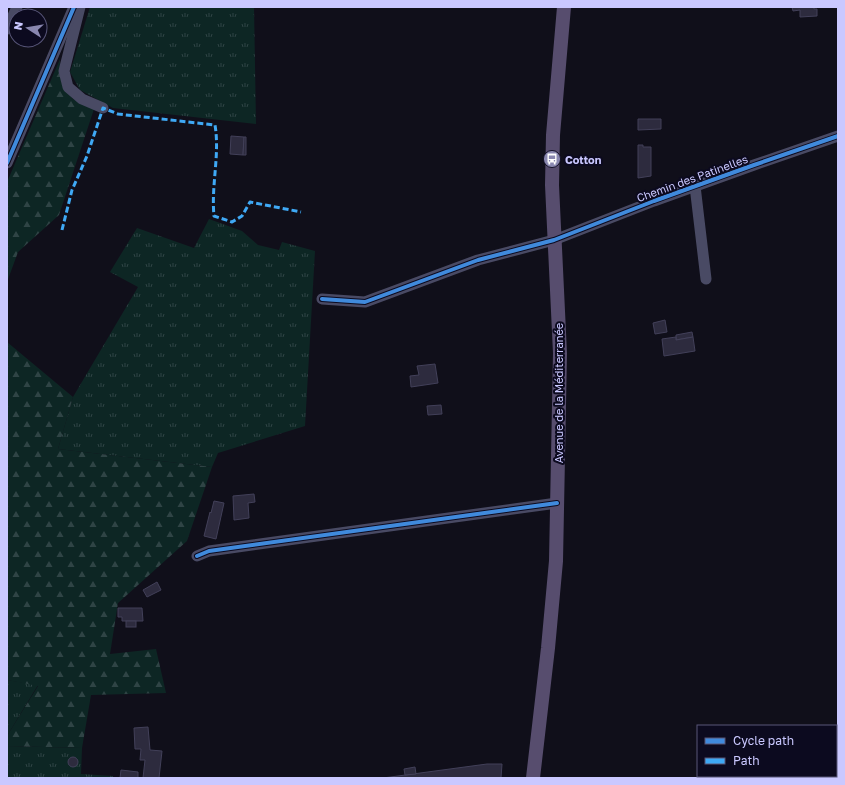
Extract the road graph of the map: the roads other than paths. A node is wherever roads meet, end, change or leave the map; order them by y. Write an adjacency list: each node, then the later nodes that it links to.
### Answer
1 (17, 7): 5 (street)
2 (74, 7): 8 (street)
3 (80, 7): 6 (street)
4 (564, 7): 10 (main road, Avenue de la Méditerranée)
5 (7, 29)
6 (103, 108)
7 (838, 136): 9 (street, Chemin des Patinelles)
8 (7, 163)
9 (695, 186): 10 (street, Chemin des Patinelles); 11 (street)
10 (554, 240): 12 (street, Chemin des Patinelles); 13 (main road, Avenue de la Méditerranée)
11 (706, 279)
12 (322, 299)
13 (557, 503): 14 (street); 15 (main road, Avenue de la Méditerranée)
14 (197, 556)
15 (533, 778)

